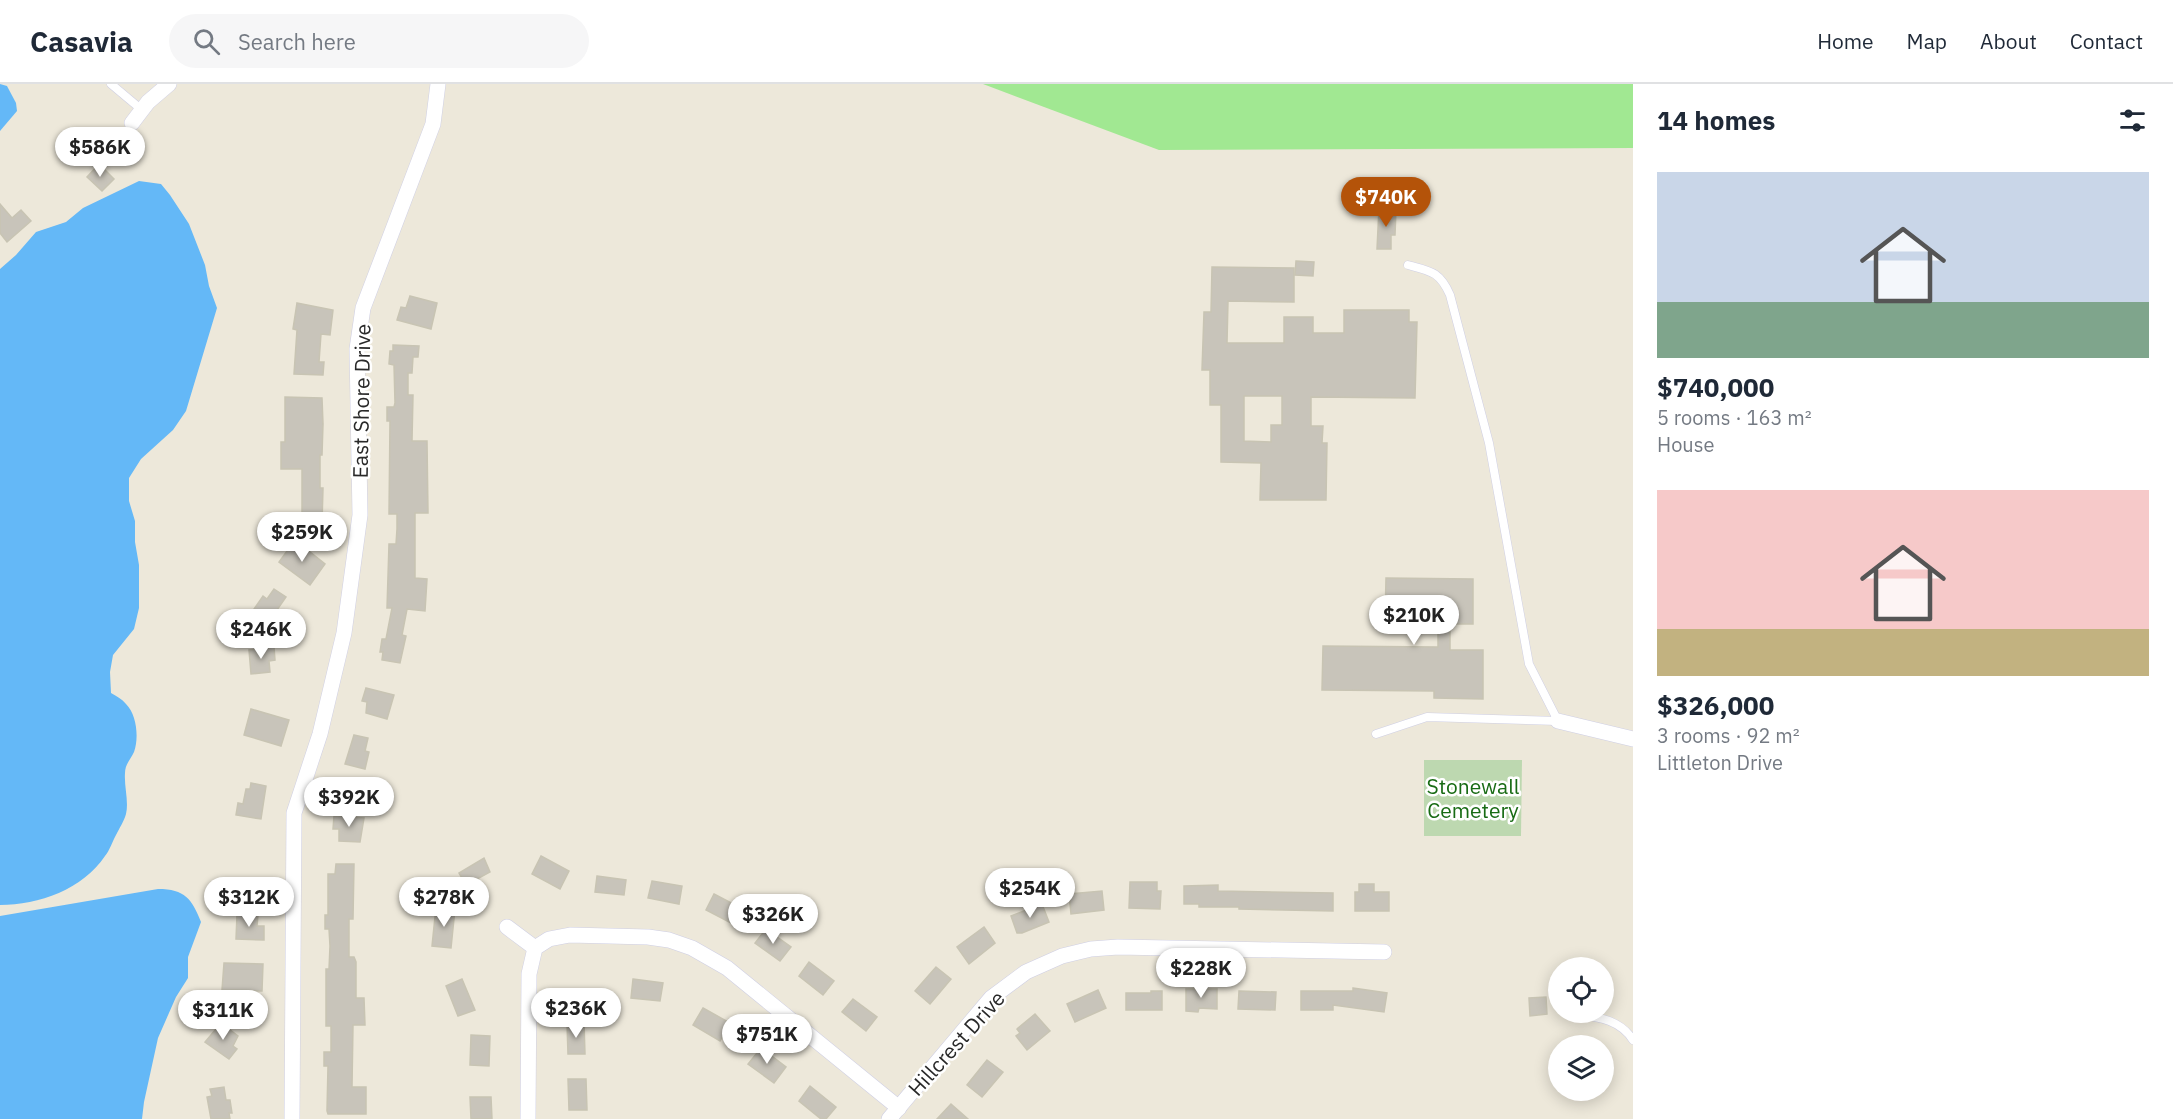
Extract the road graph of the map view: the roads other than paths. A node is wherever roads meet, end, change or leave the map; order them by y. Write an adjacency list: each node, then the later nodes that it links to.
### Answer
1 (111, 84): 4 (lane)
2 (169, 84): 4 (street)
3 (438, 84): 16 (street, East Shore Drive)
4 (142, 110): 5 (street)
5 (132, 123)
6 (1408, 265): 7 (lane)
7 (1558, 721): 8 (lane); 9 (street)
8 (1376, 734)
9 (1633, 739)
10 (507, 927): 11 (street)
11 (535, 948): 15 (street); 17 (street)
12 (1383, 952): 15 (street, Hillcrest Drive)
13 (1613, 1023): 14 (lane)
14 (1633, 1040)
15 (894, 1113)
16 (292, 1119)
17 (528, 1119)

